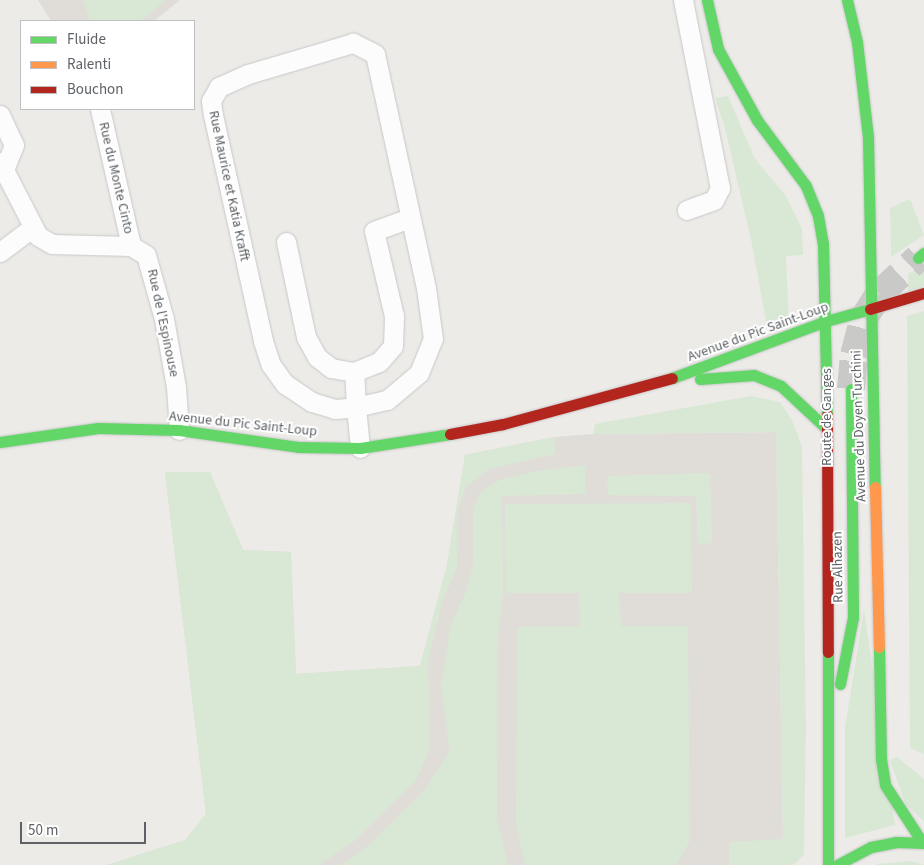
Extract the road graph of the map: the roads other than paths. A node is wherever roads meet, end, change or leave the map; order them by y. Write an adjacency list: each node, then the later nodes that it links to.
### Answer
1 (683, 0): 7 (street)
2 (707, 0): 15 (main road, Route de Ganges)
3 (847, 0): 14 (main road, Avenue du Doyen Turchini)
4 (100, 110): 11 (street, Rue du Monte Cinto)
5 (0, 115): 6 (street)
6 (2, 166): 9 (street)
7 (687, 210)
8 (410, 218): 16 (street); 19 (street, Rue Maurice et Katia Krafft); 19 (street, Rue Maurice et Katia Krafft)
9 (32, 228): 11 (street); 12 (street)
10 (286, 242): 16 (street)
11 (131, 246): 21 (street, Rue de l'Espinouse)
12 (0, 252)
13 (924, 294): 14 (main road, Avenue du Pic Saint-Loup)
14 (870, 309): 15 (main road, Avenue du Pic Saint-Loup); 25 (main road, Avenue du Doyen Turchini)
15 (826, 322): 17 (main road, Avenue du Pic Saint-Loup); 20 (main road, Route de Ganges)
16 (354, 372): 19 (street)
17 (657, 384): 20 (main road, Avenue du Pic Saint-Loup); 23 (main road, Avenue du Pic Saint-Loup)
18 (851, 389): 24 (main road, Rue Alhazen)
19 (356, 407): 23 (street)
20 (827, 429): 24 (main road, Route de Ganges)
21 (179, 430): 22 (main road, Avenue du Pic Saint-Loup); 23 (main road, Avenue du Pic Saint-Loup)
22 (0, 442)
23 (360, 448)
24 (829, 743): 26 (main road, Route de Ganges)
25 (923, 843): 27 (main road)
26 (828, 865)
27 (837, 865)

